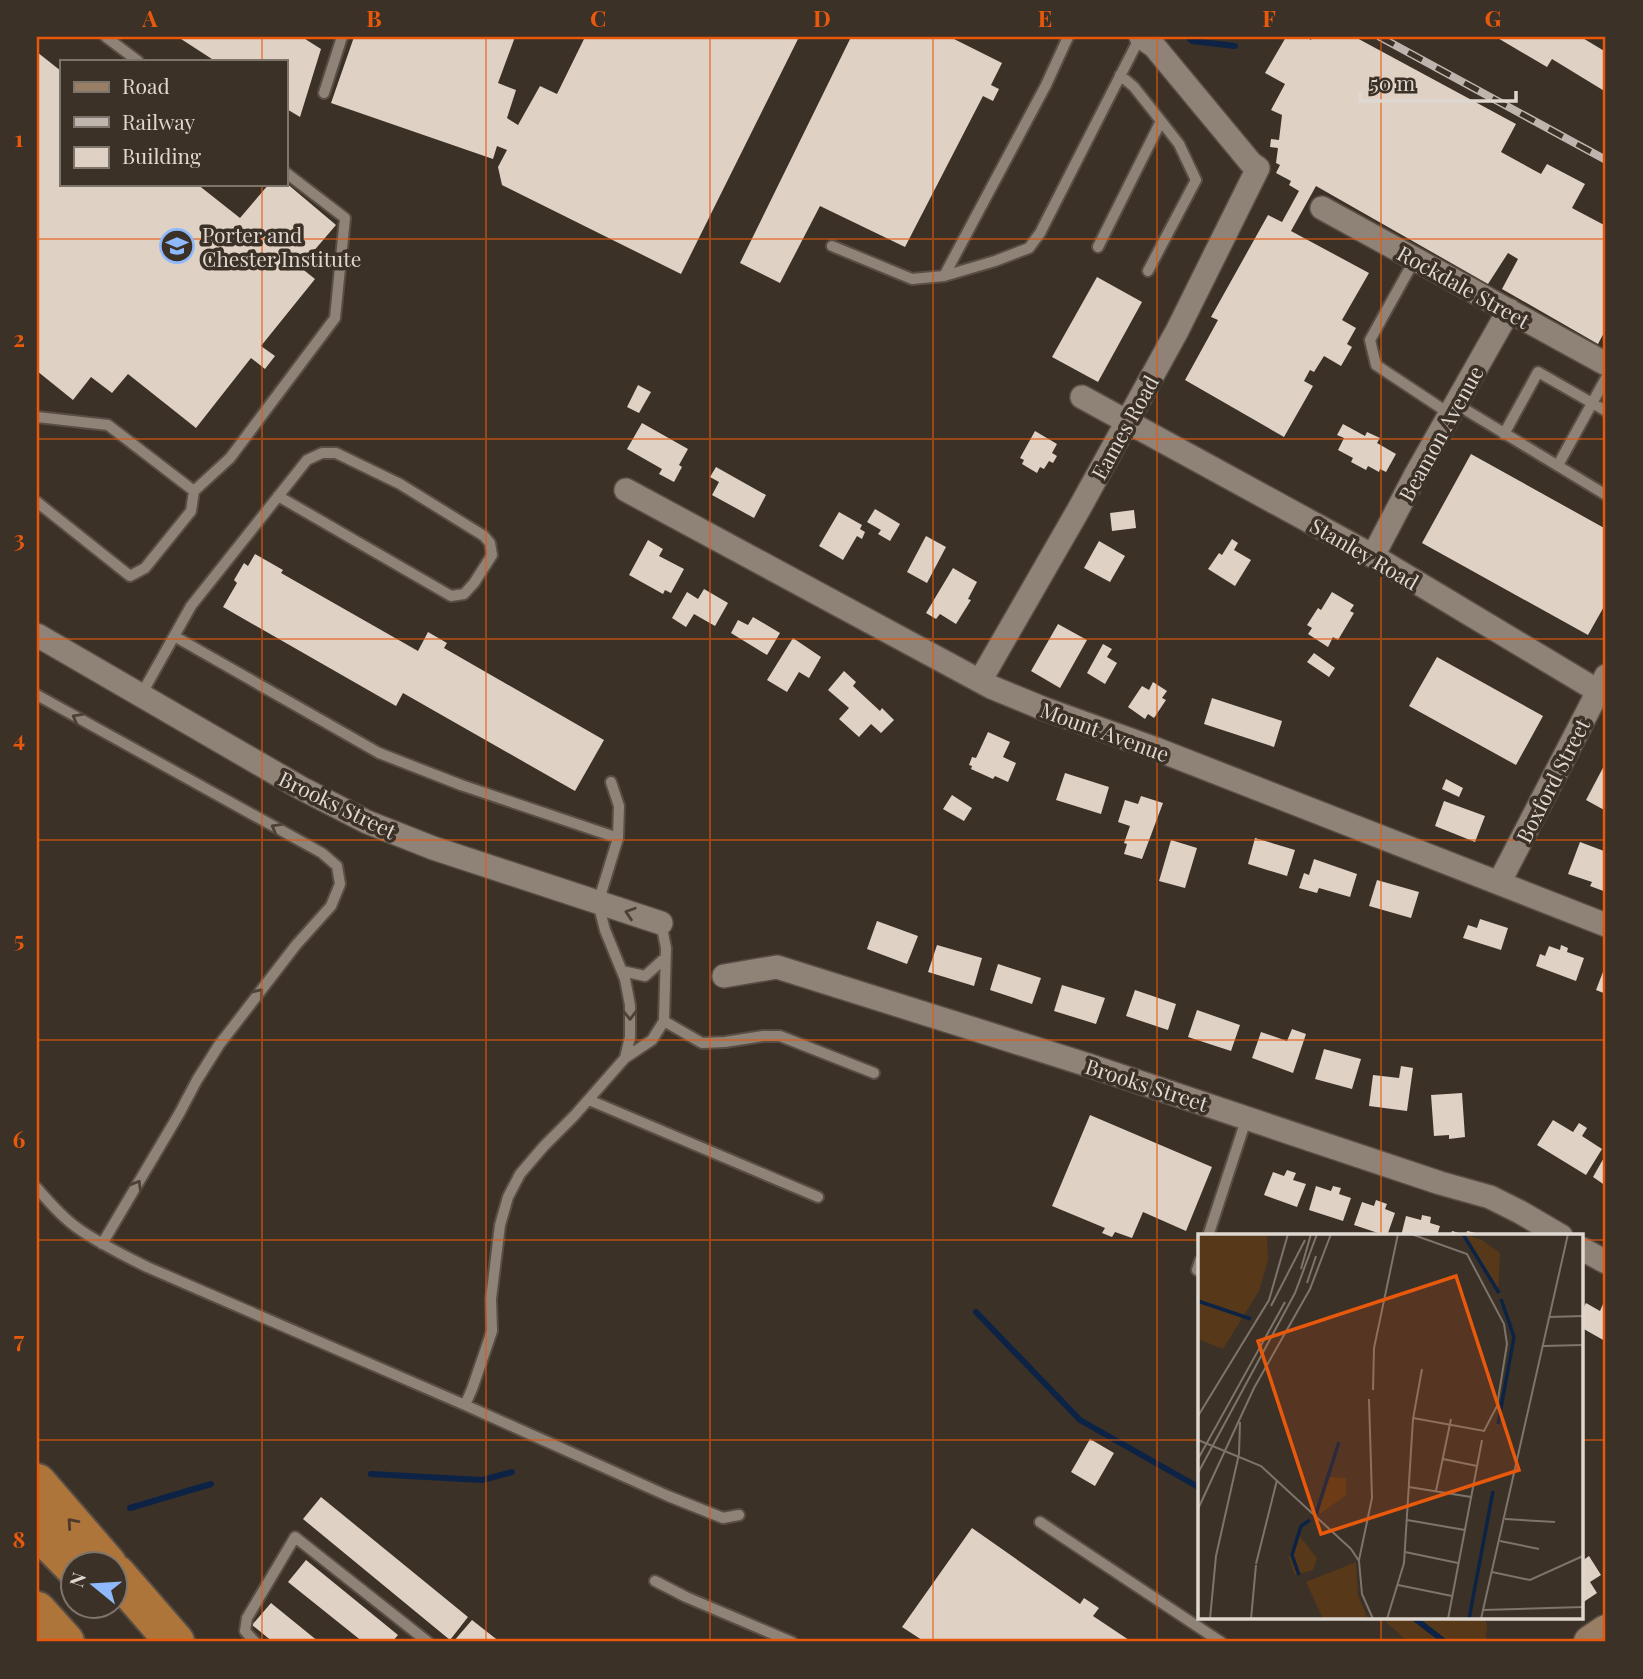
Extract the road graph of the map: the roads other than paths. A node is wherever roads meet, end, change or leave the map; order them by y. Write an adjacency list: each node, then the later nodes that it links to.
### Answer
1 (106, 37): 5 (lane)
2 (342, 37): 7 (lane)
3 (1068, 37): 15 (lane)
4 (1140, 37): 6 (lane); 24 (street, Eames Road)
5 (137, 60)
6 (1120, 75): 8 (lane); 15 (lane)
7 (324, 93)
8 (1161, 121): 12 (lane); 14 (lane)
9 (287, 174): 28 (lane)
10 (1322, 208): 13 (street, Rockdale Street)
11 (832, 246): 15 (lane)
12 (1098, 247)
13 (1415, 259): 16 (street, Rockdale Street); 21 (lane)
14 (1148, 271)
15 (944, 276)
16 (1509, 310): 17 (street, Rockdale Street); 21 (street, Beamon Avenue)
17 (1606, 364)
18 (1606, 378): 20 (lane)
19 (1082, 397): 24 (street, Stanley Road)
20 (1593, 403): 22 (lane); 25 (lane); 26 (lane)
21 (1453, 409): 25 (lane); 32 (street, Beamon Avenue)
22 (1606, 411)
23 (37, 417): 28 (lane)
24 (1127, 422): 32 (street, Stanley Road); 35 (street, Eames Road)
25 (1504, 434): 26 (lane)
26 (1558, 465): 29 (lane)
27 (626, 490): 35 (street, Mount Avenue)
28 (194, 491): 31 (lane)
29 (1606, 495)
30 (278, 496): 30 (lane); 34 (lane)
31 (37, 502)
32 (1373, 556): 36 (street, Stanley Road)
33 (37, 635): 38 (street, Brooks Street)
34 (174, 636): 38 (lane); 40 (lane)
35 (980, 681): 41 (street, Mount Avenue)
36 (1602, 683): 41 (street, Boxford Street)
37 (37, 695): 57 (lane, one-way to 37)
38 (141, 695): 42 (street, Brooks Street)
39 (611, 782): 40 (lane)
40 (618, 838): 42 (lane)
41 (1499, 883): 44 (street, Mount Avenue)
42 (598, 903): 43 (street, Brooks Street, one-way to 42); 46 (lane)
43 (661, 923): 45 (lane)
44 (1606, 925)
45 (665, 958): 46 (lane); 48 (lane)
46 (622, 971): 49 (lane, one-way to 49)
47 (724, 975): 52 (street, Brooks Street)
48 (664, 1021): 49 (lane); 50 (lane)
49 (625, 1058): 51 (lane)
50 (874, 1073)
51 (589, 1100): 54 (lane); 60 (lane)
52 (1247, 1117): 55 (lane); 56 (street, Brooks Street)
53 (37, 1188): 57 (lane)
54 (818, 1197)
55 (1209, 1234)
56 (1558, 1234)
57 (102, 1244): 60 (lane)
58 (1584, 1249): 59 (street)
59 (1606, 1262)
60 (465, 1405): 62 (lane)
61 (37, 1483): 65 (highway, one-way to 61)
62 (739, 1515)
63 (1040, 1522): 77 (lane)
64 (37, 1529): 66 (highway)
65 (96, 1550)
66 (60, 1553)
67 (655, 1581): 76 (lane)
68 (130, 1591): 73 (highway)
69 (37, 1611): 72 (highway)
70 (130, 1611): 73 (highway)
71 (1606, 1632): 78 (main road)
72 (65, 1642)
73 (173, 1642)
74 (255, 1642): 75 (lane)
75 (428, 1642)
76 (792, 1642)
77 (1221, 1642)
78 (1590, 1642)

